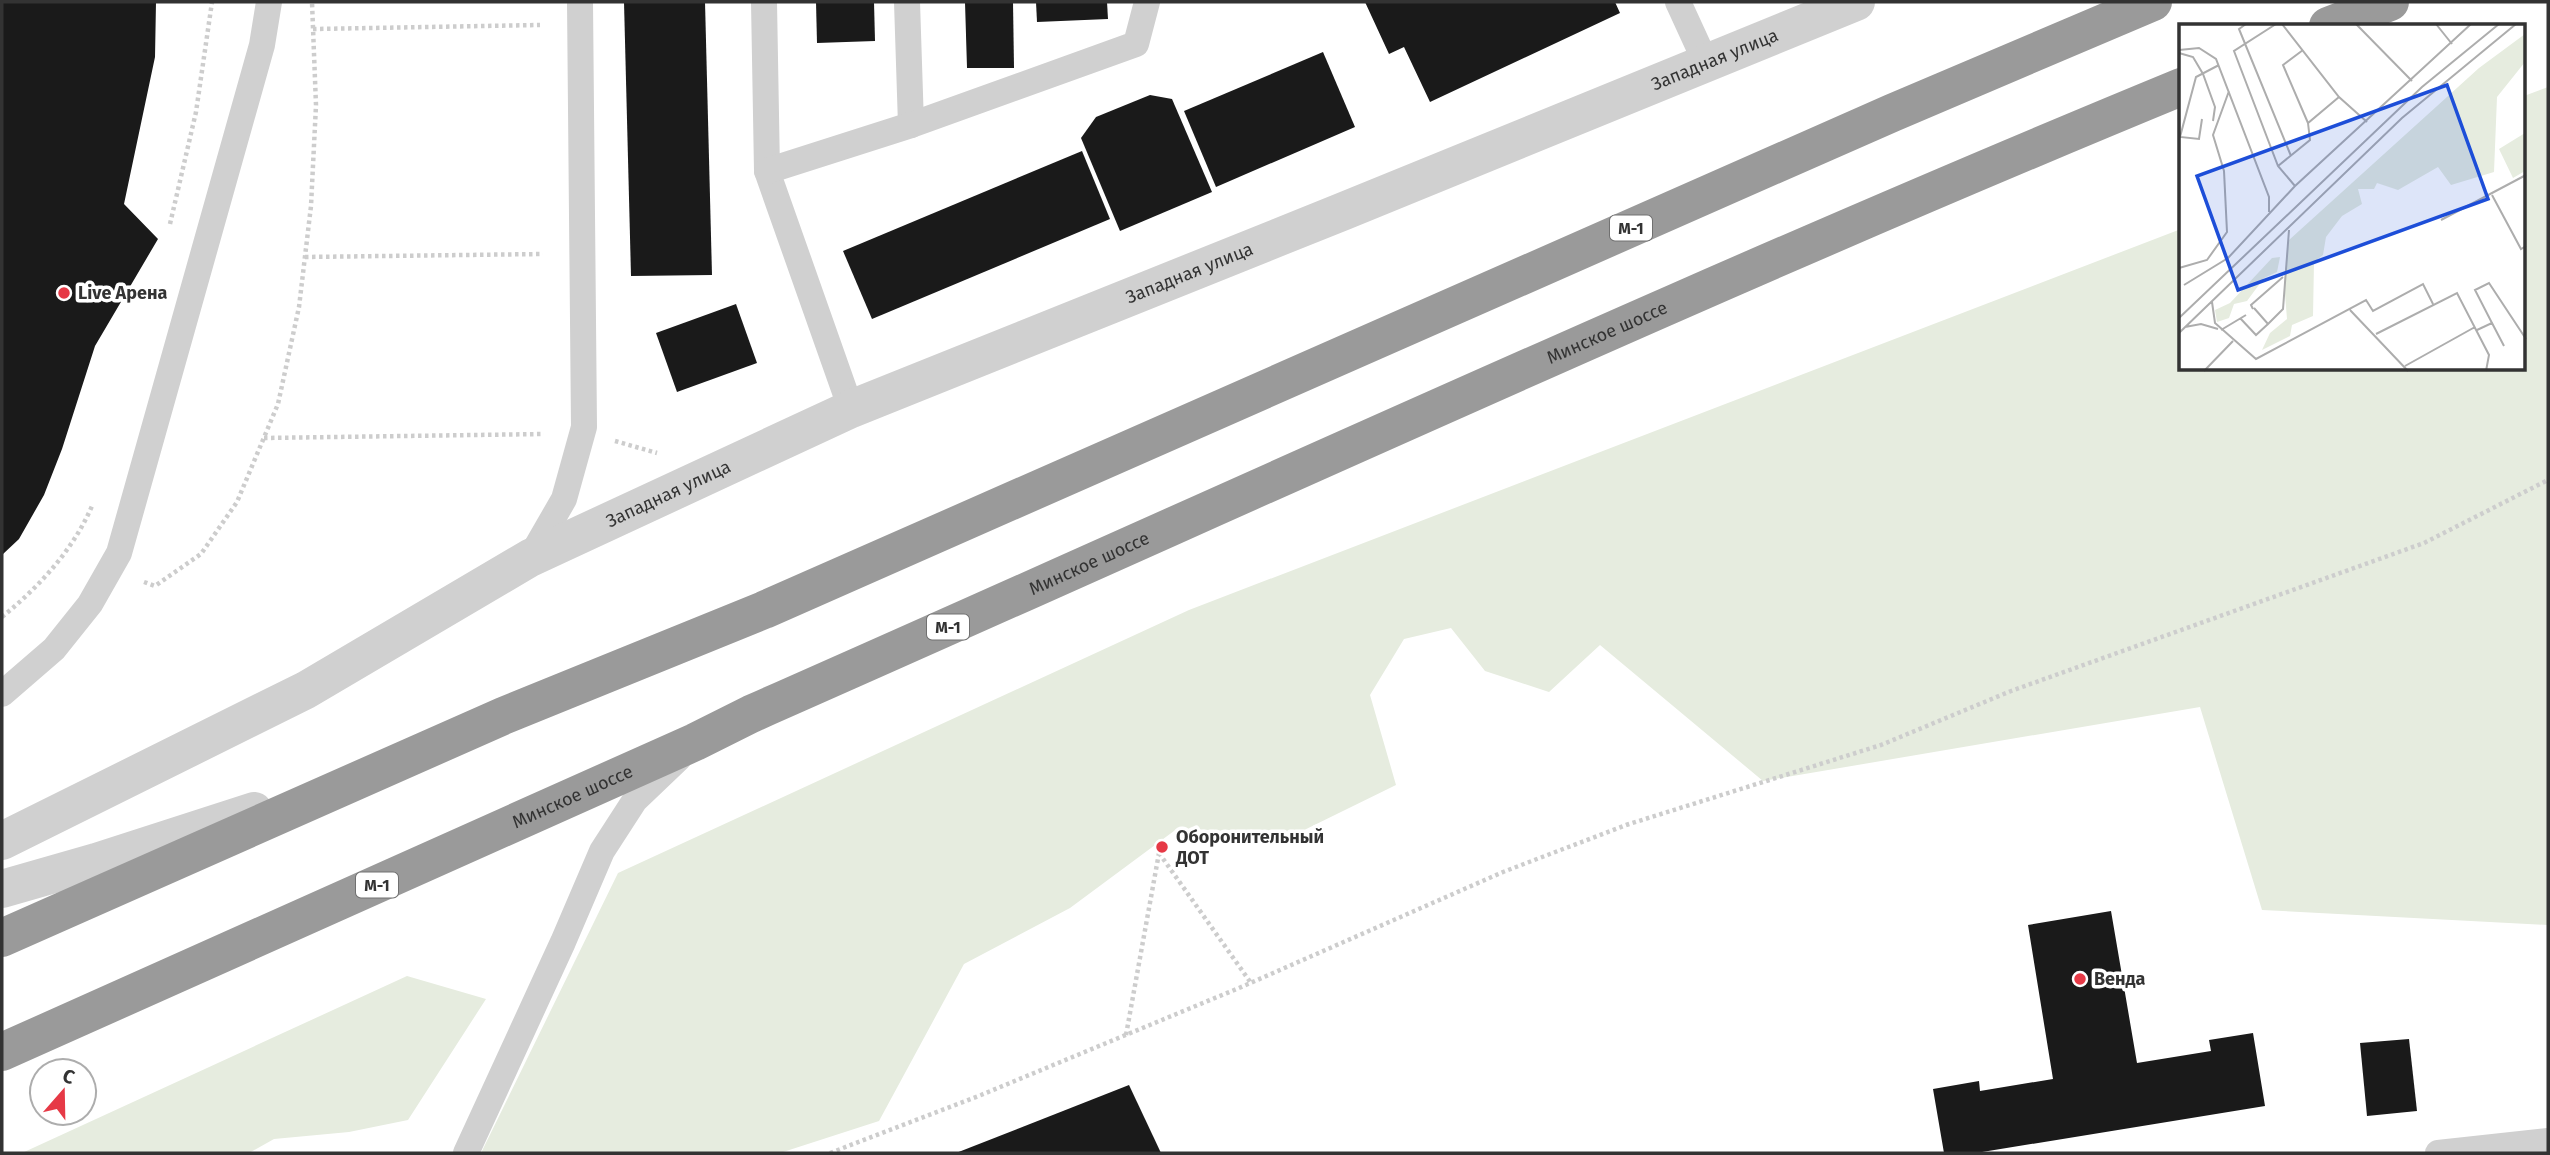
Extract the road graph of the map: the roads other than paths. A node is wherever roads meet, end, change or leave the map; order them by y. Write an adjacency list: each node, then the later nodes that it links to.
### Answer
1 (269, 2): 17 (lane)
2 (580, 2): 16 (lane)
3 (764, 2): 14 (lane)
4 (907, 2): 13 (lane)
5 (1147, 2): 13 (lane)
6 (1678, 2): 11 (lane)
7 (1856, 2): 11 (street, Западная улица)
8 (2153, 2): 19 (highway, М-1)
9 (2390, 2): 10 (highway)
10 (2333, 24)
11 (1706, 63): 15 (street, Западная улица)
12 (2179, 88): 18 (highway, Минское шоссе / М-1)
13 (911, 125): 14 (lane)
14 (767, 170): 15 (lane)
15 (851, 409): 16 (street, Западная улица)
16 (530, 558): 20 (street, Западная улица)
17 (2, 694)
18 (695, 742): 23 (highway, Минское шоссе / М-1); 25 (lane)
19 (380, 771): 21 (street); 22 (highway, М-1)
20 (2, 841)
21 (2, 889)
22 (2, 938)
23 (2, 1052)
24 (2548, 1141): 26 (lane)
25 (466, 1153)
26 (2438, 1153)

